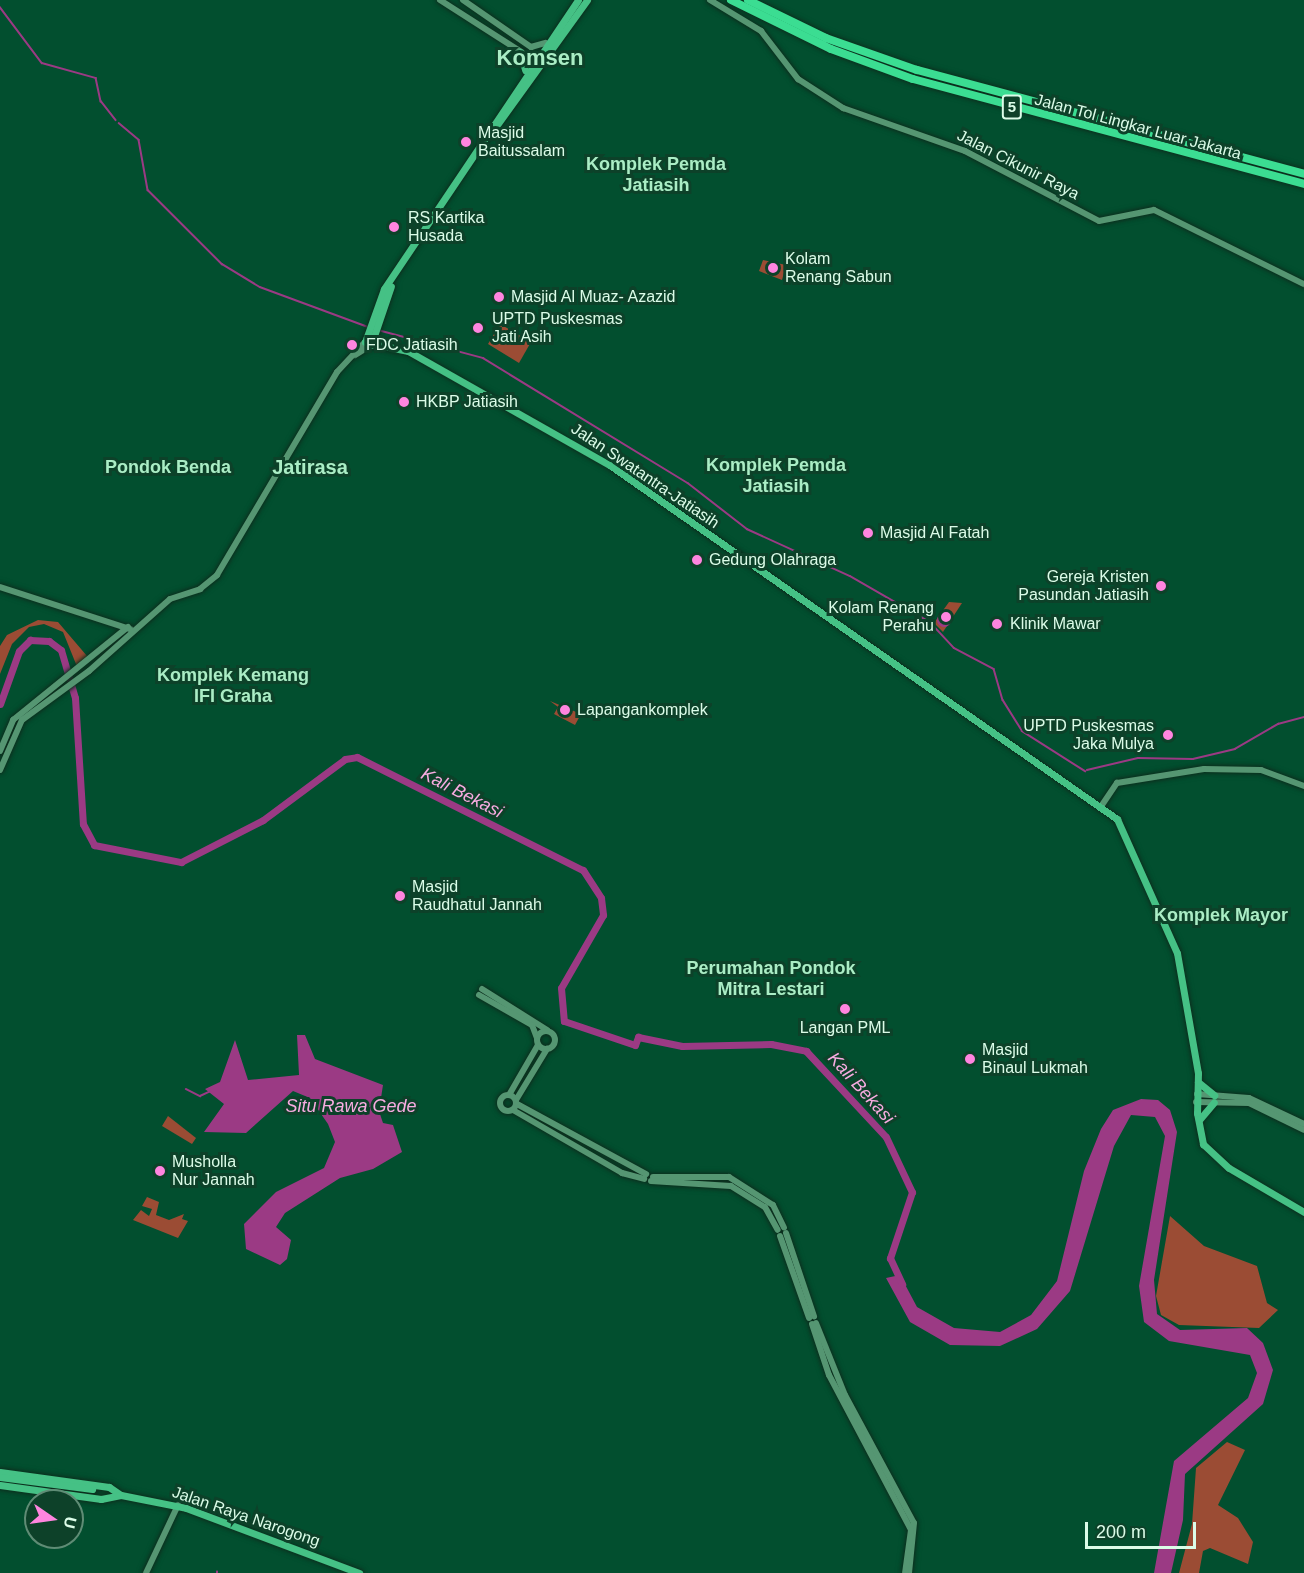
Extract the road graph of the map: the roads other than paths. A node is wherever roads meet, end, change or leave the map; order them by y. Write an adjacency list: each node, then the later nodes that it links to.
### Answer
1 (440, 0): 9 (street)
2 (463, 0): 8 (street)
3 (578, 0): 10 (main road)
4 (587, 0): 12 (main road)
5 (710, 0): 17 (street, Jalan Cikunir Raya)
6 (732, 0): 16 (highway, Jalan Tol Lingkar Luar Jakarta / 5)
7 (748, 0): 15 (highway, Jalan Tol Lingkar Luar Jakarta / 5)
8 (507, 30): 9 (street); 10 (street)
9 (503, 41): 11 (street)
10 (545, 43): 12 (main road)
11 (520, 52): 13 (street); 14 (main road)
12 (544, 53): 13 (main road)
13 (537, 62): 14 (main road); 18 (main road)
14 (522, 77): 18 (main road)
15 (1304, 174)
16 (1304, 184)
17 (1304, 284)
18 (372, 328): 19 (main road)
19 (368, 344): 21 (street); 27 (main road, Jalan Swatantra-Jatiasih)
20 (0, 587): 21 (street)
21 (131, 628): 22 (street)
22 (95, 660): 23 (street); 23 (street)
23 (65, 685): 24 (street); 25 (street)
24 (0, 751)
25 (0, 769)
26 (1304, 786): 27 (street)
27 (1102, 805): 31 (main road, Jalan Swatantra-Jatiasih)
28 (547, 1030): 29 (street); 29 (street); 30 (street)
29 (537, 1041): 30 (street); 32 (street)
30 (548, 1049): 35 (street)
31 (1197, 1079): 33 (main road, Jalan Swatantra-Jatiasih); 34 (main road)
32 (509, 1095): 35 (street); 37 (street)
33 (1197, 1098): 34 (street); 38 (main road, Jalan Swatantra-Jatiasih)
34 (1212, 1099): 36 (street); 38 (main road)
35 (516, 1102): 37 (street); 41 (street)
36 (1263, 1106): 39 (street); 40 (street)
37 (513, 1110): 41 (street)
38 (1198, 1122): 42 (main road, Jalan Swatantra-Jatiasih)
39 (1304, 1124)
40 (1304, 1130)
41 (648, 1178): 47 (street)
42 (1304, 1212)
43 (0, 1472): 45 (main road, Jalan Raya Narogong)
44 (0, 1481): 45 (main road); 45 (main road, Jalan Raya Narogong)
45 (121, 1495): 46 (main road, Jalan Raya Narogong)
46 (178, 1505): 48 (street); 49 (main road, Jalan Raya Narogong)
47 (910, 1559): 50 (street); 51 (street)
48 (146, 1573)
49 (359, 1573)
50 (905, 1573)
51 (909, 1573)

